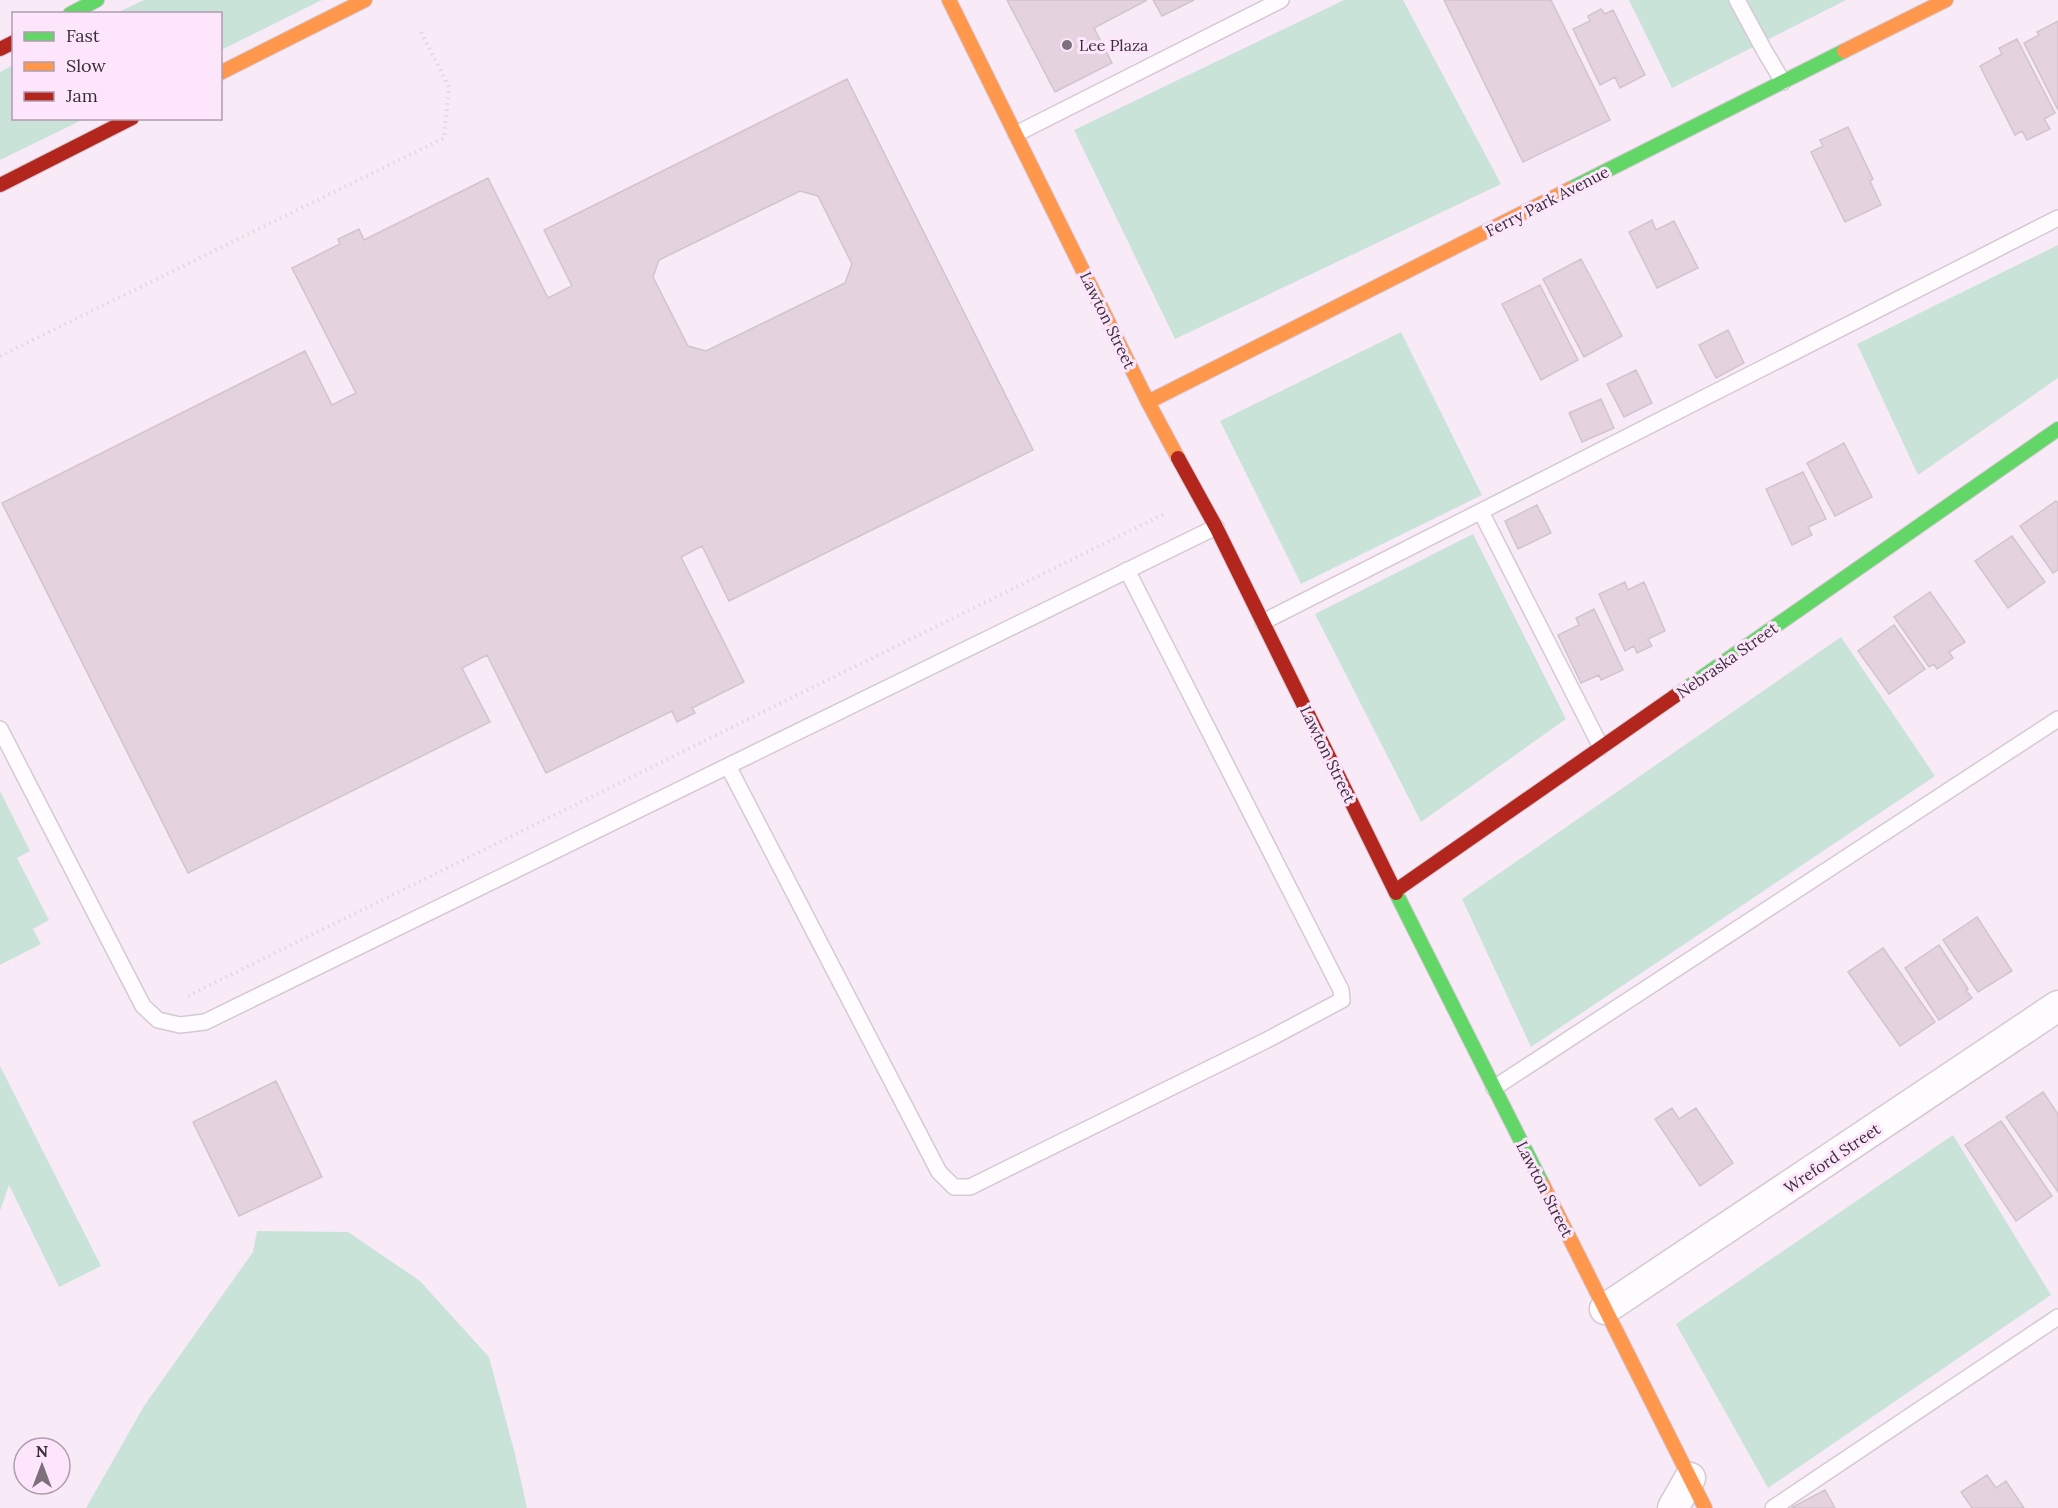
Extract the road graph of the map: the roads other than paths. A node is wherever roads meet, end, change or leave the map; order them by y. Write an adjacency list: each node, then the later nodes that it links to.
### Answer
1 (97, 0): 7 (street)
2 (365, 0): 8 (street)
3 (949, 0): 11 (street, Lawton Street)
4 (1281, 0): 11 (lane)
5 (1737, 0): 9 (lane)
6 (1946, 0): 9 (street, Ferry Park Avenue)
7 (74, 12)
8 (222, 72)
9 (1784, 82): 14 (street, Ferry Park Avenue)
10 (128, 120): 12 (street)
11 (1016, 134): 14 (street, Lawton Street)
12 (0, 185)
13 (2058, 218): 16 (lane)
14 (1148, 402): 17 (street, Lawton Street)
15 (2058, 429): 22 (street, Nebraska Street)
16 (1481, 512): 19 (lane); 22 (lane)
17 (1216, 527): 18 (lane); 19 (street, Lawton Street)
18 (1127, 570): 23 (lane); 23 (lane)
19 (1263, 622): 24 (street, Lawton Street)
20 (2058, 720): 26 (lane)
21 (0, 729): 23 (lane)
22 (1601, 747): 24 (street, Nebraska Street)
23 (728, 766)
24 (1395, 891): 26 (street, Lawton Street)
25 (2058, 1006): 27 (street, Wreford Street)
26 (1494, 1088): 27 (street, Lawton Street)
27 (1605, 1310): 29 (street, Lawton Street)
28 (2058, 1317): 32 (lane)
29 (1690, 1478): 30 (street); 31 (street, Lawton Street)
30 (1673, 1508)
31 (1705, 1508)
32 (1773, 1508)

